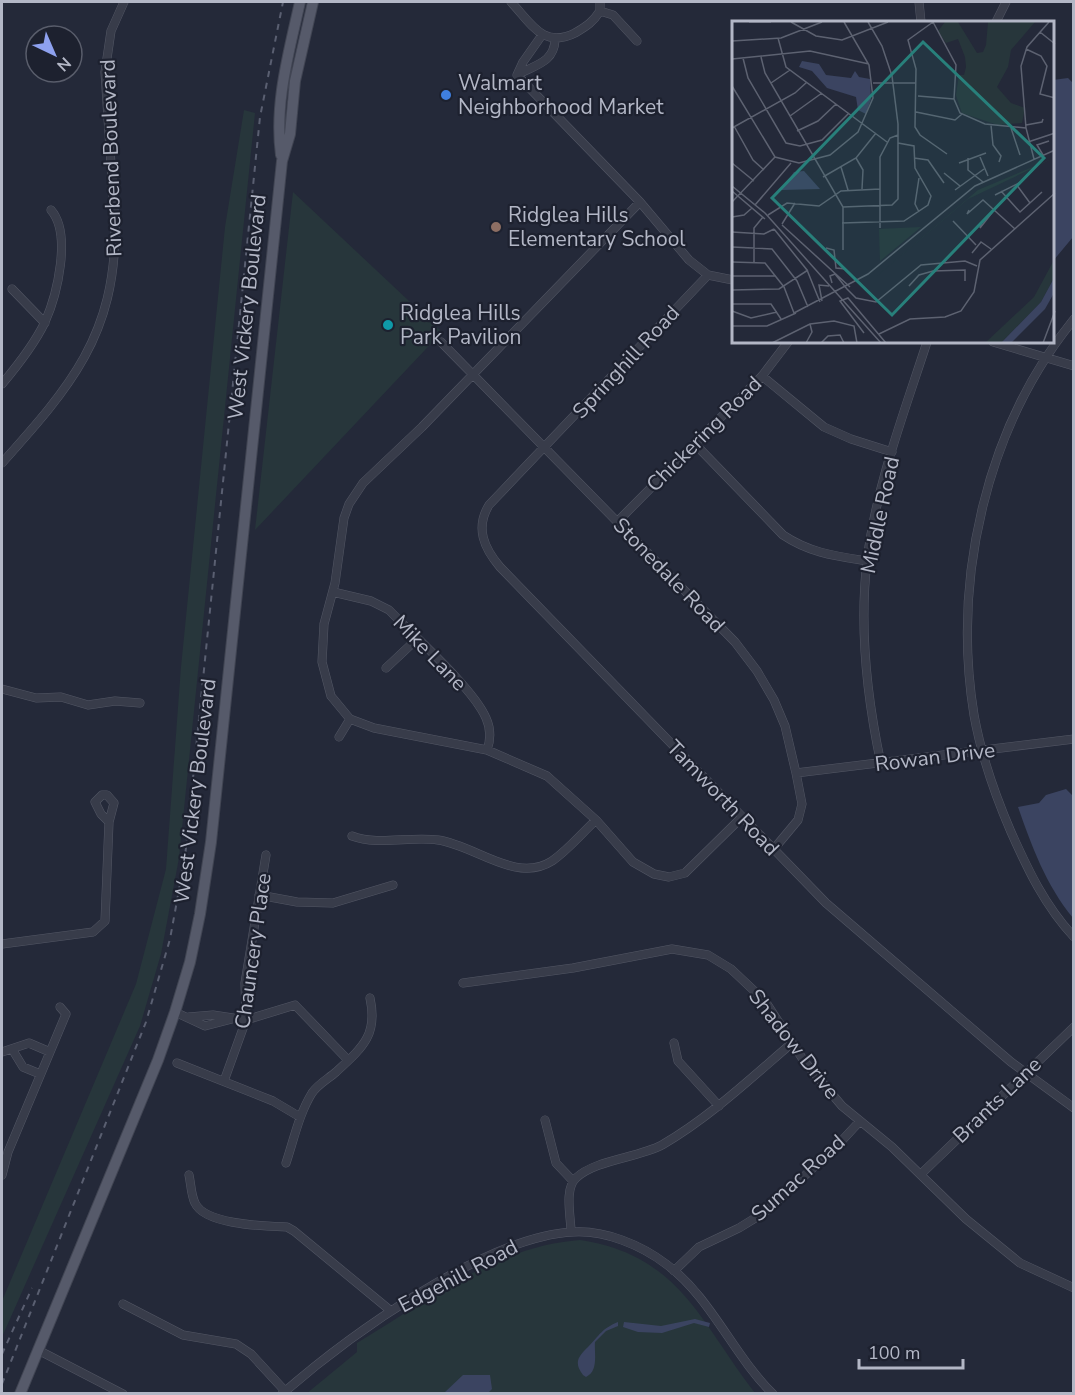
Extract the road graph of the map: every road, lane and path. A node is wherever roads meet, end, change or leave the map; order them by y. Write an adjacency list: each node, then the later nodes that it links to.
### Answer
1 (124, 2): 35 (street, Riverbend Boulevard)
2 (300, 2): 15 (main road, West Vickery Boulevard)
3 (312, 2): 15 (main road, West Vickery Boulevard)
4 (511, 2): 11 (street)
5 (600, 2): 8 (street)
6 (919, 2): 9 (street)
7 (1006, 2): 10 (street)
8 (600, 12): 12 (street); 13 (street)
9 (921, 21)
10 (996, 21)
11 (542, 35): 12 (street); 14 (street)
12 (555, 40): 14 (street)
13 (637, 41)
14 (517, 75): 16 (street)
15 (282, 161): 63 (main road, West Vickery Boulevard)
16 (640, 202): 18 (street); 29 (street)
17 (51, 210): 22 (street)
18 (708, 275): 19 (street); 33 (street, Springhill Road)
19 (732, 280)
20 (12, 289): 22 (street)
21 (1074, 320): 27 (street)
22 (45, 323): 31 (street)
23 (441, 342): 29 (street, Stonedale Road)
24 (786, 344): 30 (street, Chickering Road)
25 (926, 344): 34 (street, Middle Road)
26 (1000, 344): 27 (street)
27 (1046, 358): 28 (street); 47 (street)
28 (1074, 366)
29 (472, 374): 33 (street, Stonedale Road); 38 (street)
30 (762, 376): 32 (street, Chickering Road); 34 (street)
31 (2, 384)
32 (696, 445): 36 (street, Chickering Road); 37 (street)
33 (544, 448): 36 (street, Stonedale Road); 50 (street, Tamworth Road)
34 (892, 453): 37 (street, Middle Road)
35 (2, 463)
36 (616, 522): 49 (street, Stonedale Road)
37 (867, 561): 48 (street, Middle Road)
38 (333, 592): 39 (street, Mike Lane); 43 (street)
39 (417, 639): 40 (street); 46 (street, Mike Lane)
40 (386, 668)
41 (2, 689): 42 (street)
42 (140, 703)
43 (350, 719): 44 (street); 46 (street)
44 (339, 737)
45 (1074, 739): 47 (street, Rowan Drive)
46 (487, 750): 51 (street)
47 (983, 751): 48 (street, Rowan Drive); 58 (street)
48 (881, 764): 49 (street, Rowan Drive)
49 (796, 773): 54 (street, Stonedale Road)
50 (742, 817): 51 (street); 54 (street, Tamworth Road)
51 (596, 820): 53 (street)
52 (109, 822): 59 (street)
53 (352, 836)
54 (773, 850): 73 (street, Tamworth Road)
55 (266, 855): 57 (street, Chauncery Place)
56 (393, 885): 57 (street)
57 (259, 896): 64 (street, Chauncery Place)
58 (1074, 937)
59 (2, 944)
60 (463, 983): 67 (street, Shadow Drive)
61 (370, 998): 71 (street)
62 (60, 1007): 70 (street)
63 (175, 1012): 64 (street); 92 (main road, West Vickery Boulevard)
64 (246, 1020): 71 (street); 75 (street, Chauncery Place)
65 (1074, 1027): 73 (street, Brants Lane)
66 (674, 1043): 76 (street)
67 (792, 1043): 76 (street); 80 (street, Shadow Drive)
68 (12, 1049): 69 (street); 70 (street); 74 (street)
69 (2, 1052)
70 (50, 1052): 74 (street)
71 (347, 1059): 78 (street)
72 (177, 1063): 75 (street)
73 (1026, 1073): 77 (street, Tamworth Road); 83 (street, Brants Lane)
74 (40, 1074): 81 (street)
75 (224, 1081): 78 (street)
76 (719, 1106): 86 (street)
77 (1074, 1108)
78 (300, 1116): 82 (street)
79 (544, 1120): 86 (street)
80 (860, 1121): 83 (street, Shadow Drive); 88 (street, Sumac Road)
81 (5, 1151): 84 (street)
82 (286, 1163)
83 (921, 1174): 89 (street, Shadow Drive)
84 (2, 1175)
85 (189, 1175): 91 (street)
86 (573, 1181): 87 (street)
87 (571, 1232): 88 (street, Edgehill Road); 91 (street, Edgehill Road)
88 (674, 1271): 96 (street, Edgehill Road)
89 (1074, 1288)
90 (123, 1304): 93 (street)
91 (391, 1311): 93 (street, Edgehill Road)
92 (38, 1350): 94 (main road, West Vickery Boulevard); 95 (street)
93 (283, 1392)
94 (20, 1394)
95 (123, 1394)
96 (773, 1394)

